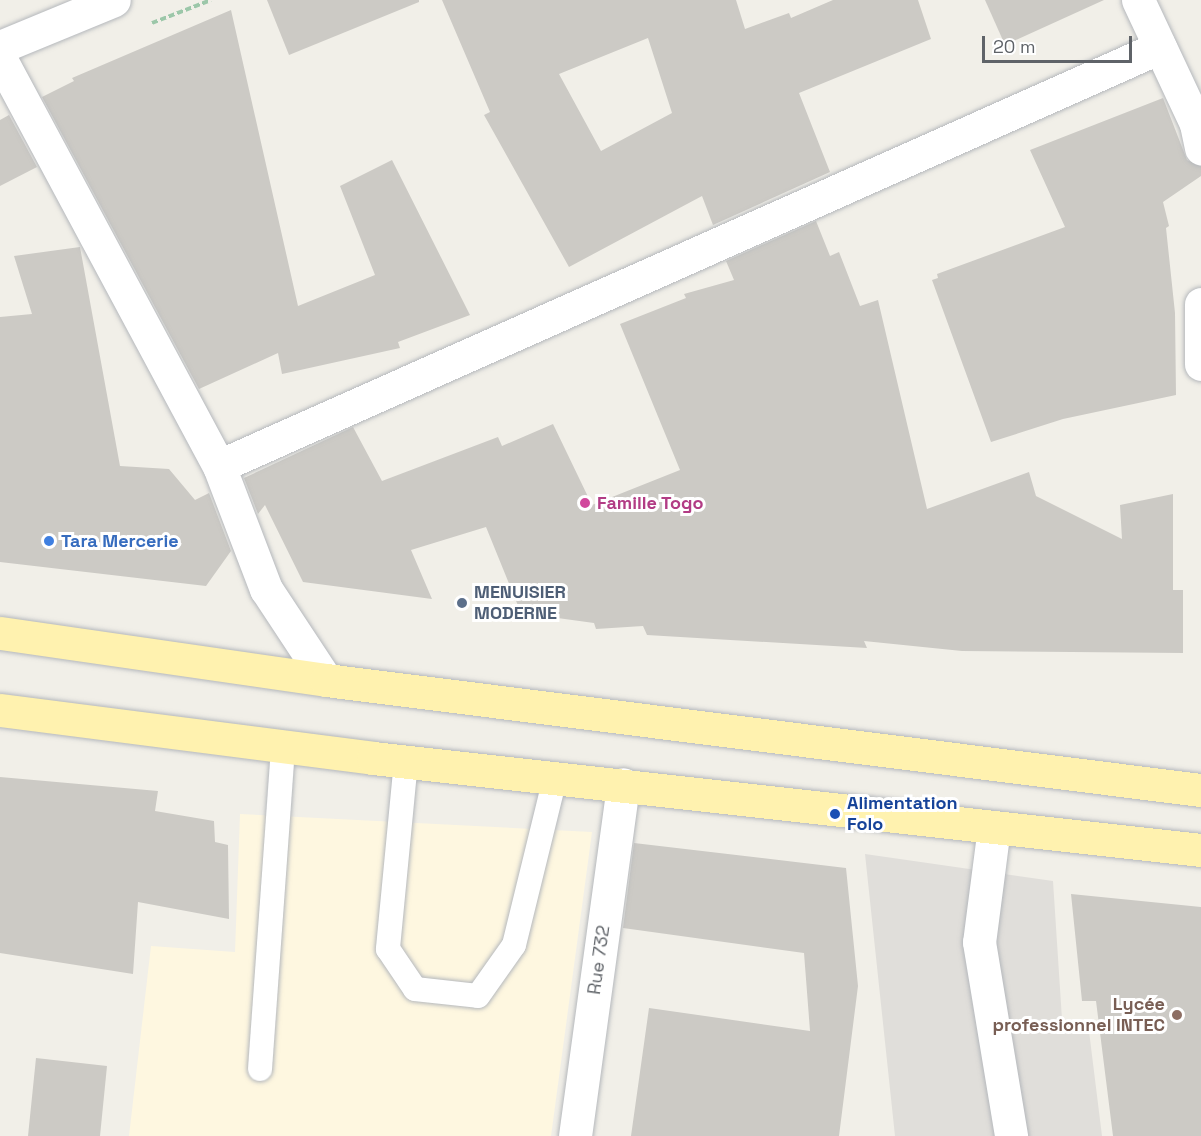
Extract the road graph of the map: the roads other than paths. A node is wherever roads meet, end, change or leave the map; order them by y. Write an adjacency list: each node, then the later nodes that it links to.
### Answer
1 (114, 0): 3 (street)
2 (1137, 0): 4 (street)
3 (0, 47)
4 (1160, 47): 6 (street); 9 (street)
5 (0, 58): 9 (street)
6 (1201, 148)
7 (1201, 304): 8 (street)
8 (1201, 364)
9 (219, 466): 11 (street)
10 (0, 633): 11 (main road)
11 (326, 680): 17 (main road)
12 (0, 710): 13 (main road)
13 (283, 747): 14 (main road); 20 (lane)
14 (406, 761): 15 (main road); 15 (lane)
15 (555, 777): 16 (main road)
16 (623, 784): 18 (main road); 21 (street, Rue 732)
17 (1201, 790)
18 (994, 827): 19 (main road); 22 (street)
19 (1201, 850)
20 (260, 1069)
21 (575, 1136)
22 (1011, 1136)

